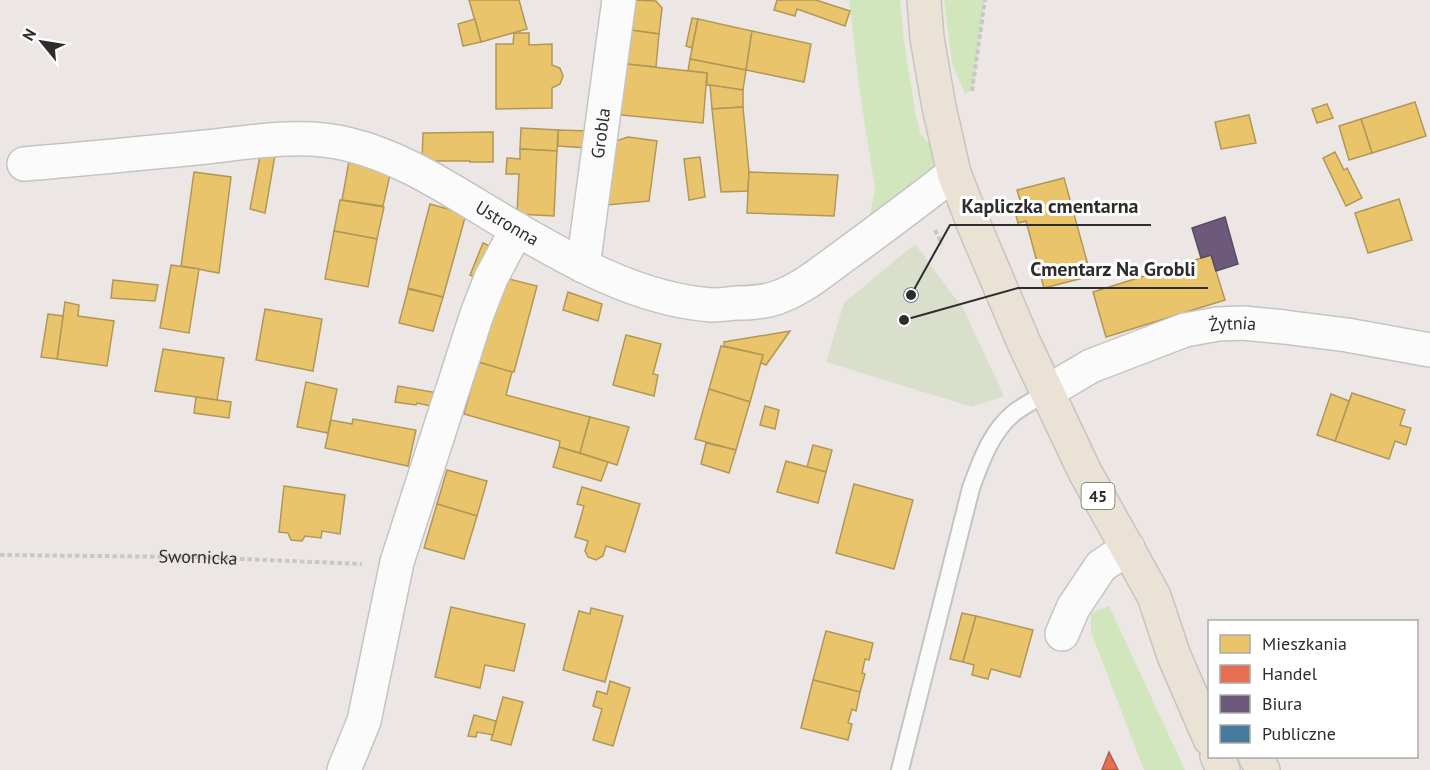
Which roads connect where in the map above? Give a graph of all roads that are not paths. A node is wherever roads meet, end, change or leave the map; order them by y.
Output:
1 (619, 0) edge
2 (924, 0) edge
3 (24, 164) dead end
4 (954, 173) junction
5 (517, 229) junction
6 (583, 266) junction
7 (1430, 350) edge
8 (1047, 392) junction
9 (1128, 548) junction
10 (1154, 596) junction
11 (1062, 634) dead end
12 (1208, 677) edge
13 (1208, 737) edge
14 (344, 770) edge
15 (900, 770) edge

1 - 6 street, Grobla
2 - 4 main road, 45
3 - 5 street, Ustronna
4 - 6 street, Ustronna
4 - 8 main road, 45
5 - 6 street, Ustronna
5 - 14 street
7 - 8 street, Żytnia
8 - 9 main road, 45
8 - 15 lane
9 - 10 main road, 45
9 - 11 street
10 - 12 main road, 45
10 - 13 main road, 45

